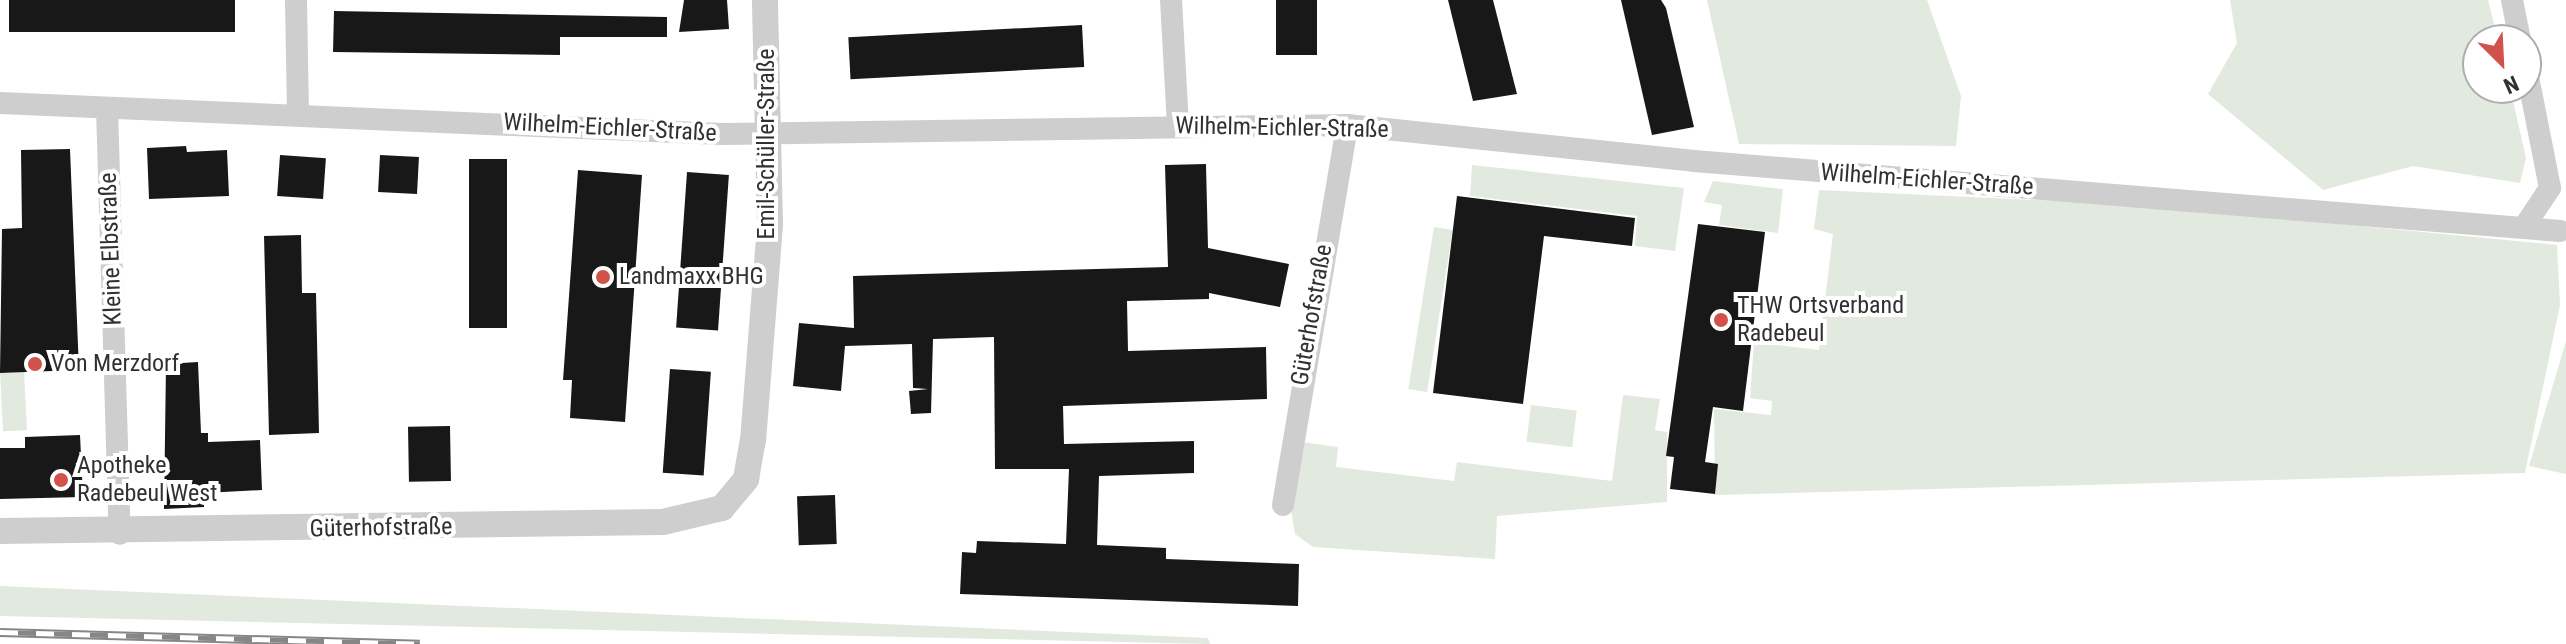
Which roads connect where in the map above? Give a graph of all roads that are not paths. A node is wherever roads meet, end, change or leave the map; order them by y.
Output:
1 (296, 0) edge
2 (765, 0) edge
3 (1171, 0) edge
4 (2512, 0) edge
5 (2517, 24) edge
6 (0, 103) edge
7 (2533, 104) edge
8 (107, 108) junction
9 (298, 113) junction
10 (1178, 125) junction
11 (1347, 125) junction
12 (771, 135) junction
13 (2524, 227) junction
14 (2560, 231) dead end
15 (746, 479) joint
16 (1283, 505) dead end
17 (0, 531) edge
18 (120, 534) junction

1 - 9 street
2 - 12 street, Emil-Schüller-Straße
3 - 10 street
4 - 5 street
6 - 8 street, Wilhelm-Eichler-Straße
7 - 13 street
8 - 9 street, Wilhelm-Eichler-Straße
8 - 18 street, Kleine Elbstraße
9 - 12 street, Wilhelm-Eichler-Straße
10 - 11 street, Wilhelm-Eichler-Straße
10 - 12 street, Wilhelm-Eichler-Straße
11 - 13 street, Wilhelm-Eichler-Straße
11 - 16 street, Güterhofstraße
12 - 15 street, Emil-Schüller-Straße
13 - 14 street, Wilhelm-Eichler-Straße
15 - 18 street, Güterhofstraße
17 - 18 street, Güterhofstraße

